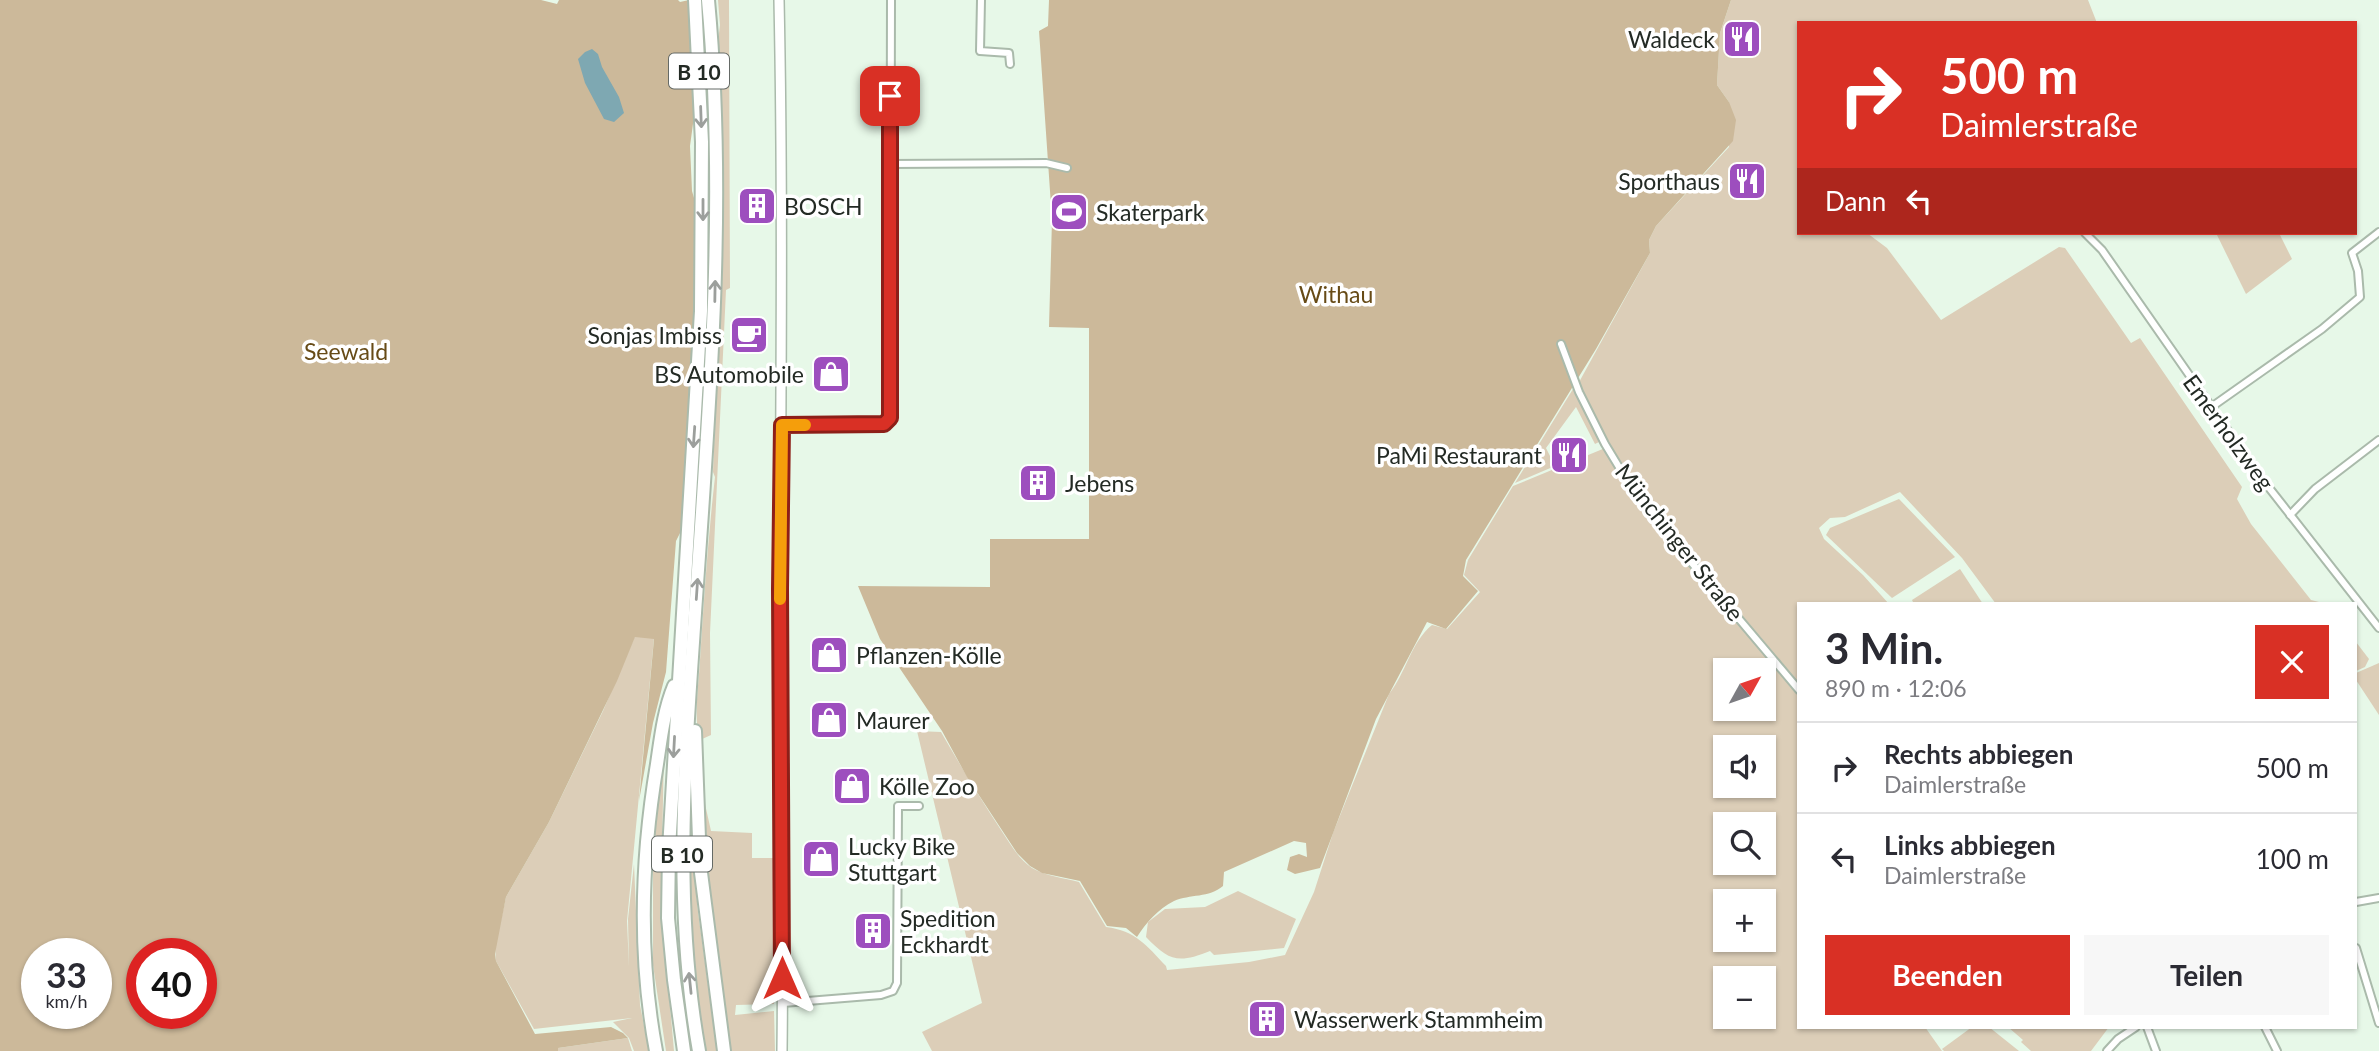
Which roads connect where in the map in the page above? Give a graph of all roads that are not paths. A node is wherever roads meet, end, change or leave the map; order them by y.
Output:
1 (695, 0) edge
2 (708, 0) edge
3 (779, 0) edge
4 (891, 0) edge
5 (981, 0) edge
6 (1010, 64) dead end
7 (889, 164) junction
8 (1067, 167) dead end
9 (2379, 232) edge
10 (2087, 235) edge
11 (1562, 344) dead end
12 (2210, 408) junction
13 (782, 425) junction
14 (2379, 440) edge
15 (2290, 515) junction
16 (2378, 624) edge
17 (692, 657) junction
18 (677, 679) junction
19 (1797, 688) edge
20 (919, 806) dead end
21 (2379, 898) edge
22 (2357, 902) edge
23 (2357, 951) edge
24 (783, 1003) junction
25 (2379, 1023) edge
26 (2133, 1029) edge
27 (2148, 1029) edge
28 (2266, 1029) edge
29 (656, 1051) edge
30 (684, 1051) edge
31 (699, 1051) edge
32 (724, 1051) edge
33 (782, 1051) edge
34 (2107, 1051) edge
35 (2156, 1051) edge
36 (2277, 1051) edge

1 -> 18 highway, B 10
17 -> 2 highway, B 10
3 - 13 street
4 - 7 street
5 - 6 street
7 - 8 street
7 - 13 street
9 - 12 street
10 - 12 street, Emerholzweg
11 - 19 street, Münchinger Straße
12 - 15 street, Emerholzweg
13 - 24 street
14 - 15 street
15 - 16 street, Emerholzweg
31 -> 17 highway, B 10
17 - 32 highway, B 10
18 - 29 highway, B 10
18 -> 30 highway, B 10
20 - 24 street
21 - 22 street
23 - 25 street
24 - 33 street
26 - 34 street
27 - 35 street
28 - 36 street

